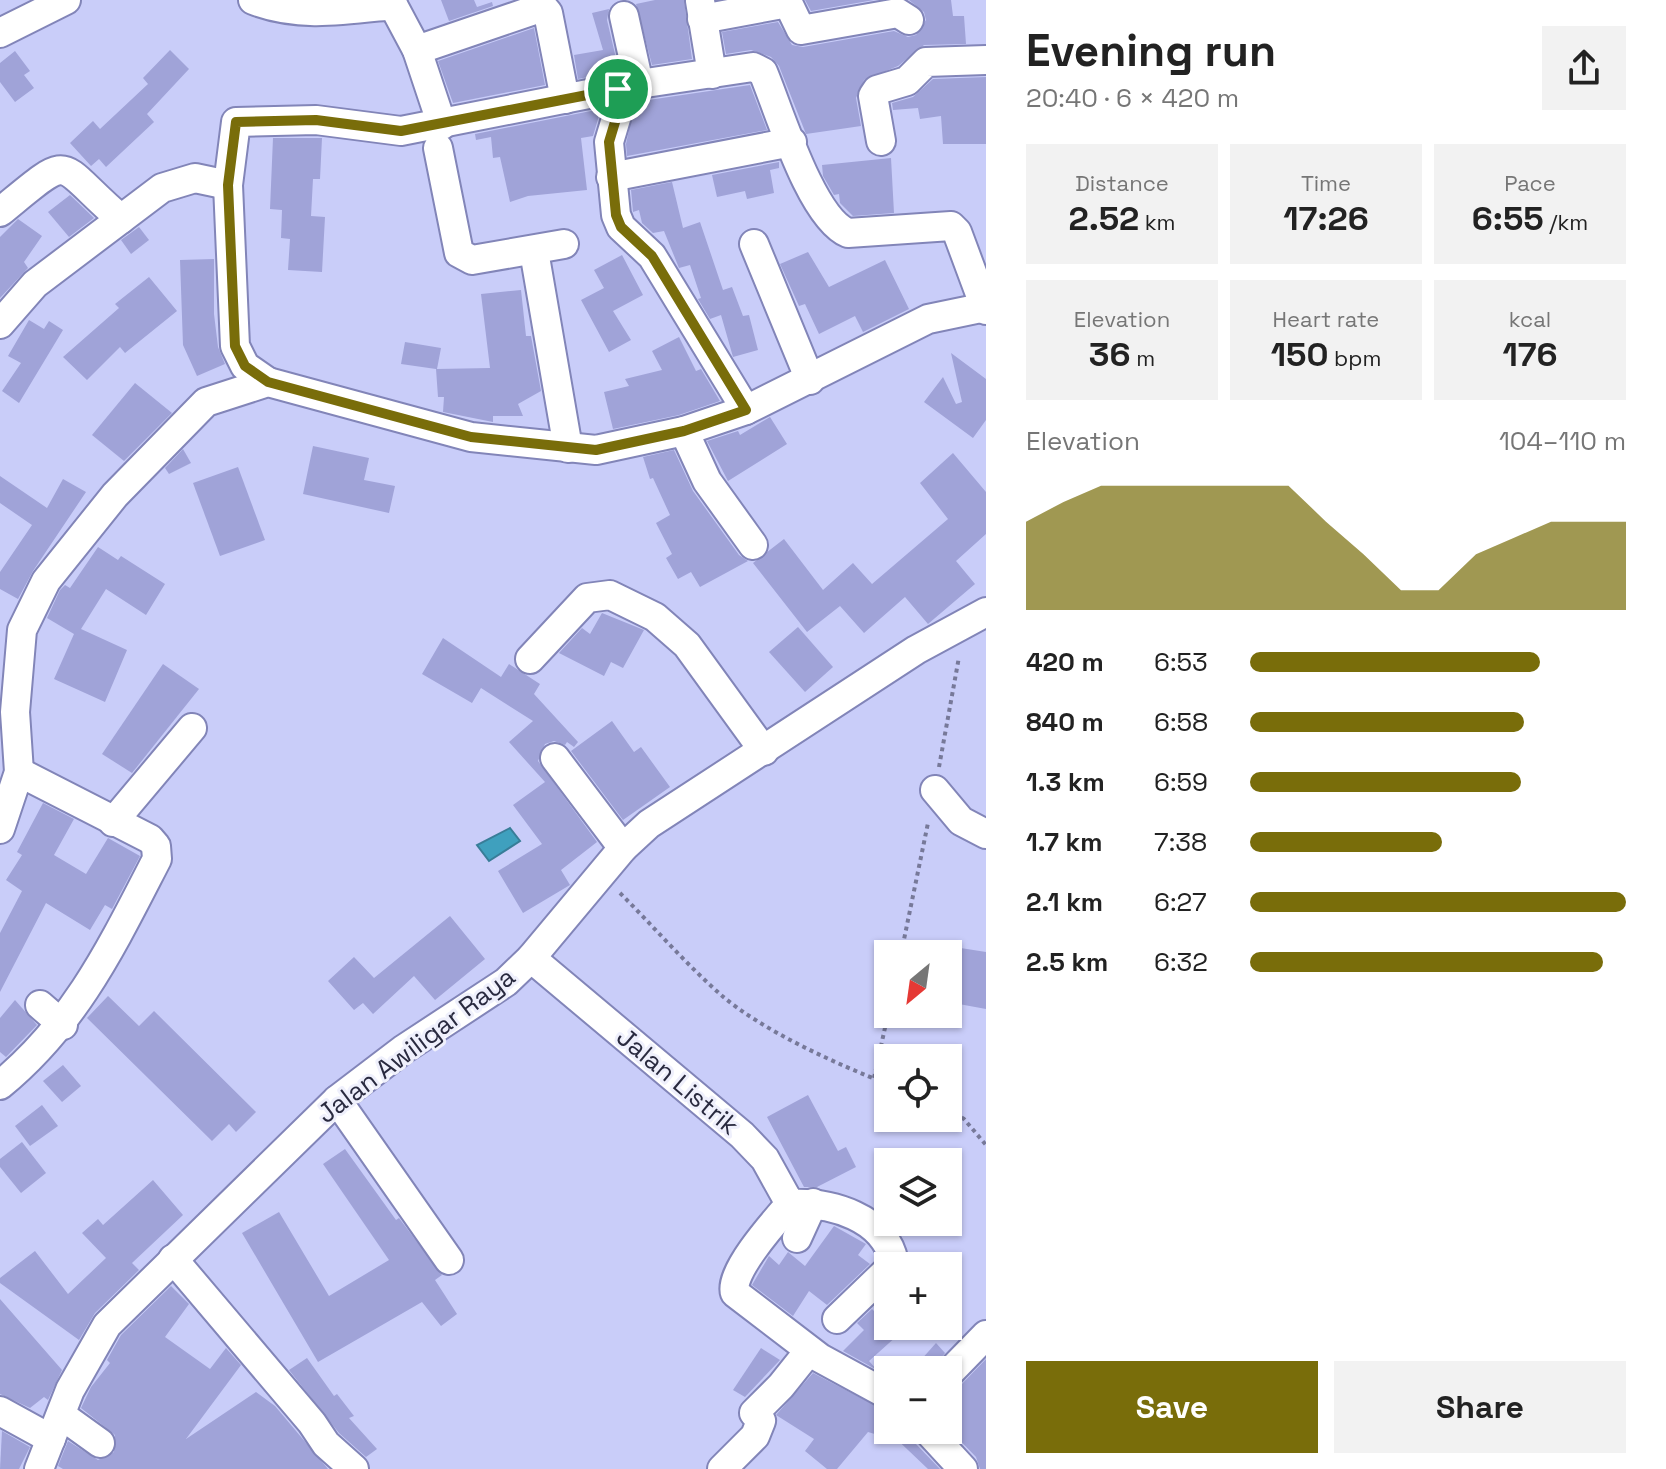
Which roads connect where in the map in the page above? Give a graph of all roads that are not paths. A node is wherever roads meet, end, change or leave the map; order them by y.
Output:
1 (66, 0) edge
2 (261, 2) edge
3 (394, 3) edge
4 (313, 6) edge
5 (701, 9) edge
6 (624, 16) dead end
7 (909, 20) dead end
8 (0, 33) edge
9 (417, 50) junction
10 (986, 60) edge
11 (712, 74) junction
12 (628, 86) junction
13 (565, 99) junction
14 (440, 136) junction
15 (881, 141) dead end
16 (792, 142) junction
17 (611, 177) junction
18 (228, 185) junction
19 (0, 212) edge
20 (121, 219) junction
21 (564, 244) dead end
22 (754, 244) dead end
23 (534, 251) junction
24 (985, 308) edge
25 (0, 324) edge
26 (810, 380) junction
27 (268, 382) junction
28 (746, 410) junction
29 (684, 431) junction
30 (568, 448) junction
31 (753, 545) dead end
32 (986, 612) edge
33 (530, 659) dead end
34 (192, 728) dead end
35 (764, 751) junction
36 (555, 758) dead end
37 (19, 772) junction
38 (935, 790) dead end
39 (113, 822) junction
40 (0, 828) edge
41 (986, 834) edge
42 (623, 848) junction
43 (531, 958) junction
44 (40, 1005) dead end
45 (63, 1025) junction
46 (0, 1085) edge
47 (337, 1100) junction
48 (802, 1203) junction
49 (797, 1238) dead end
50 (892, 1252) edge
51 (173, 1259) junction
52 (449, 1260) dead end
53 (874, 1283) edge
54 (837, 1319) dead end
55 (986, 1335) edge
56 (809, 1351) junction
57 (962, 1360) edge
58 (874, 1388) edge
59 (0, 1411) edge
60 (56, 1427) junction
61 (100, 1443) dead end
62 (940, 1444) edge
63 (39, 1469) edge
64 (354, 1469) edge
65 (722, 1469) edge
66 (963, 1469) edge

1 - 8 street
2 - 4 street
3 - 4 street
3 - 9 street
5 - 7 street
5 - 11 street
6 - 12 street
9 - 13 street
9 - 14 street
10 - 15 street
11 - 12 street
11 - 16 street
12 - 13 street
12 - 17 street
13 - 14 street
14 - 18 street
14 - 23 street
16 - 17 street
16 - 24 street
17 - 28 street
18 - 20 street
18 - 27 street
19 - 20 street
20 - 25 street
21 - 23 street
22 - 26 street
23 - 30 street
24 - 26 street
26 - 28 street
27 - 30 street
27 - 37 street
28 - 29 street
29 - 30 street
29 - 31 street
32 - 35 street, Jalan Awiligar Raya
33 - 35 street
34 - 39 street
35 - 42 street, Jalan Awiligar Raya
36 - 42 street
37 - 39 street
37 - 40 street
38 - 41 street
39 - 45 street
42 - 43 street, Jalan Awiligar Raya
43 - 47 street, Jalan Awiligar Raya
43 - 48 street, Jalan Listrik
44 - 45 street
45 - 46 street
47 - 51 street, Jalan Awiligar Raya
47 - 52 street
48 - 49 street
48 - 50 street
48 - 56 street
51 - 60 street, Jalan Awiligar Raya
51 - 64 street
53 - 54 street
55 - 57 street
56 - 58 street
56 - 65 street
59 - 60 street
60 - 61 street
60 - 63 street, Jalan Awiligar Raya
62 - 66 street

